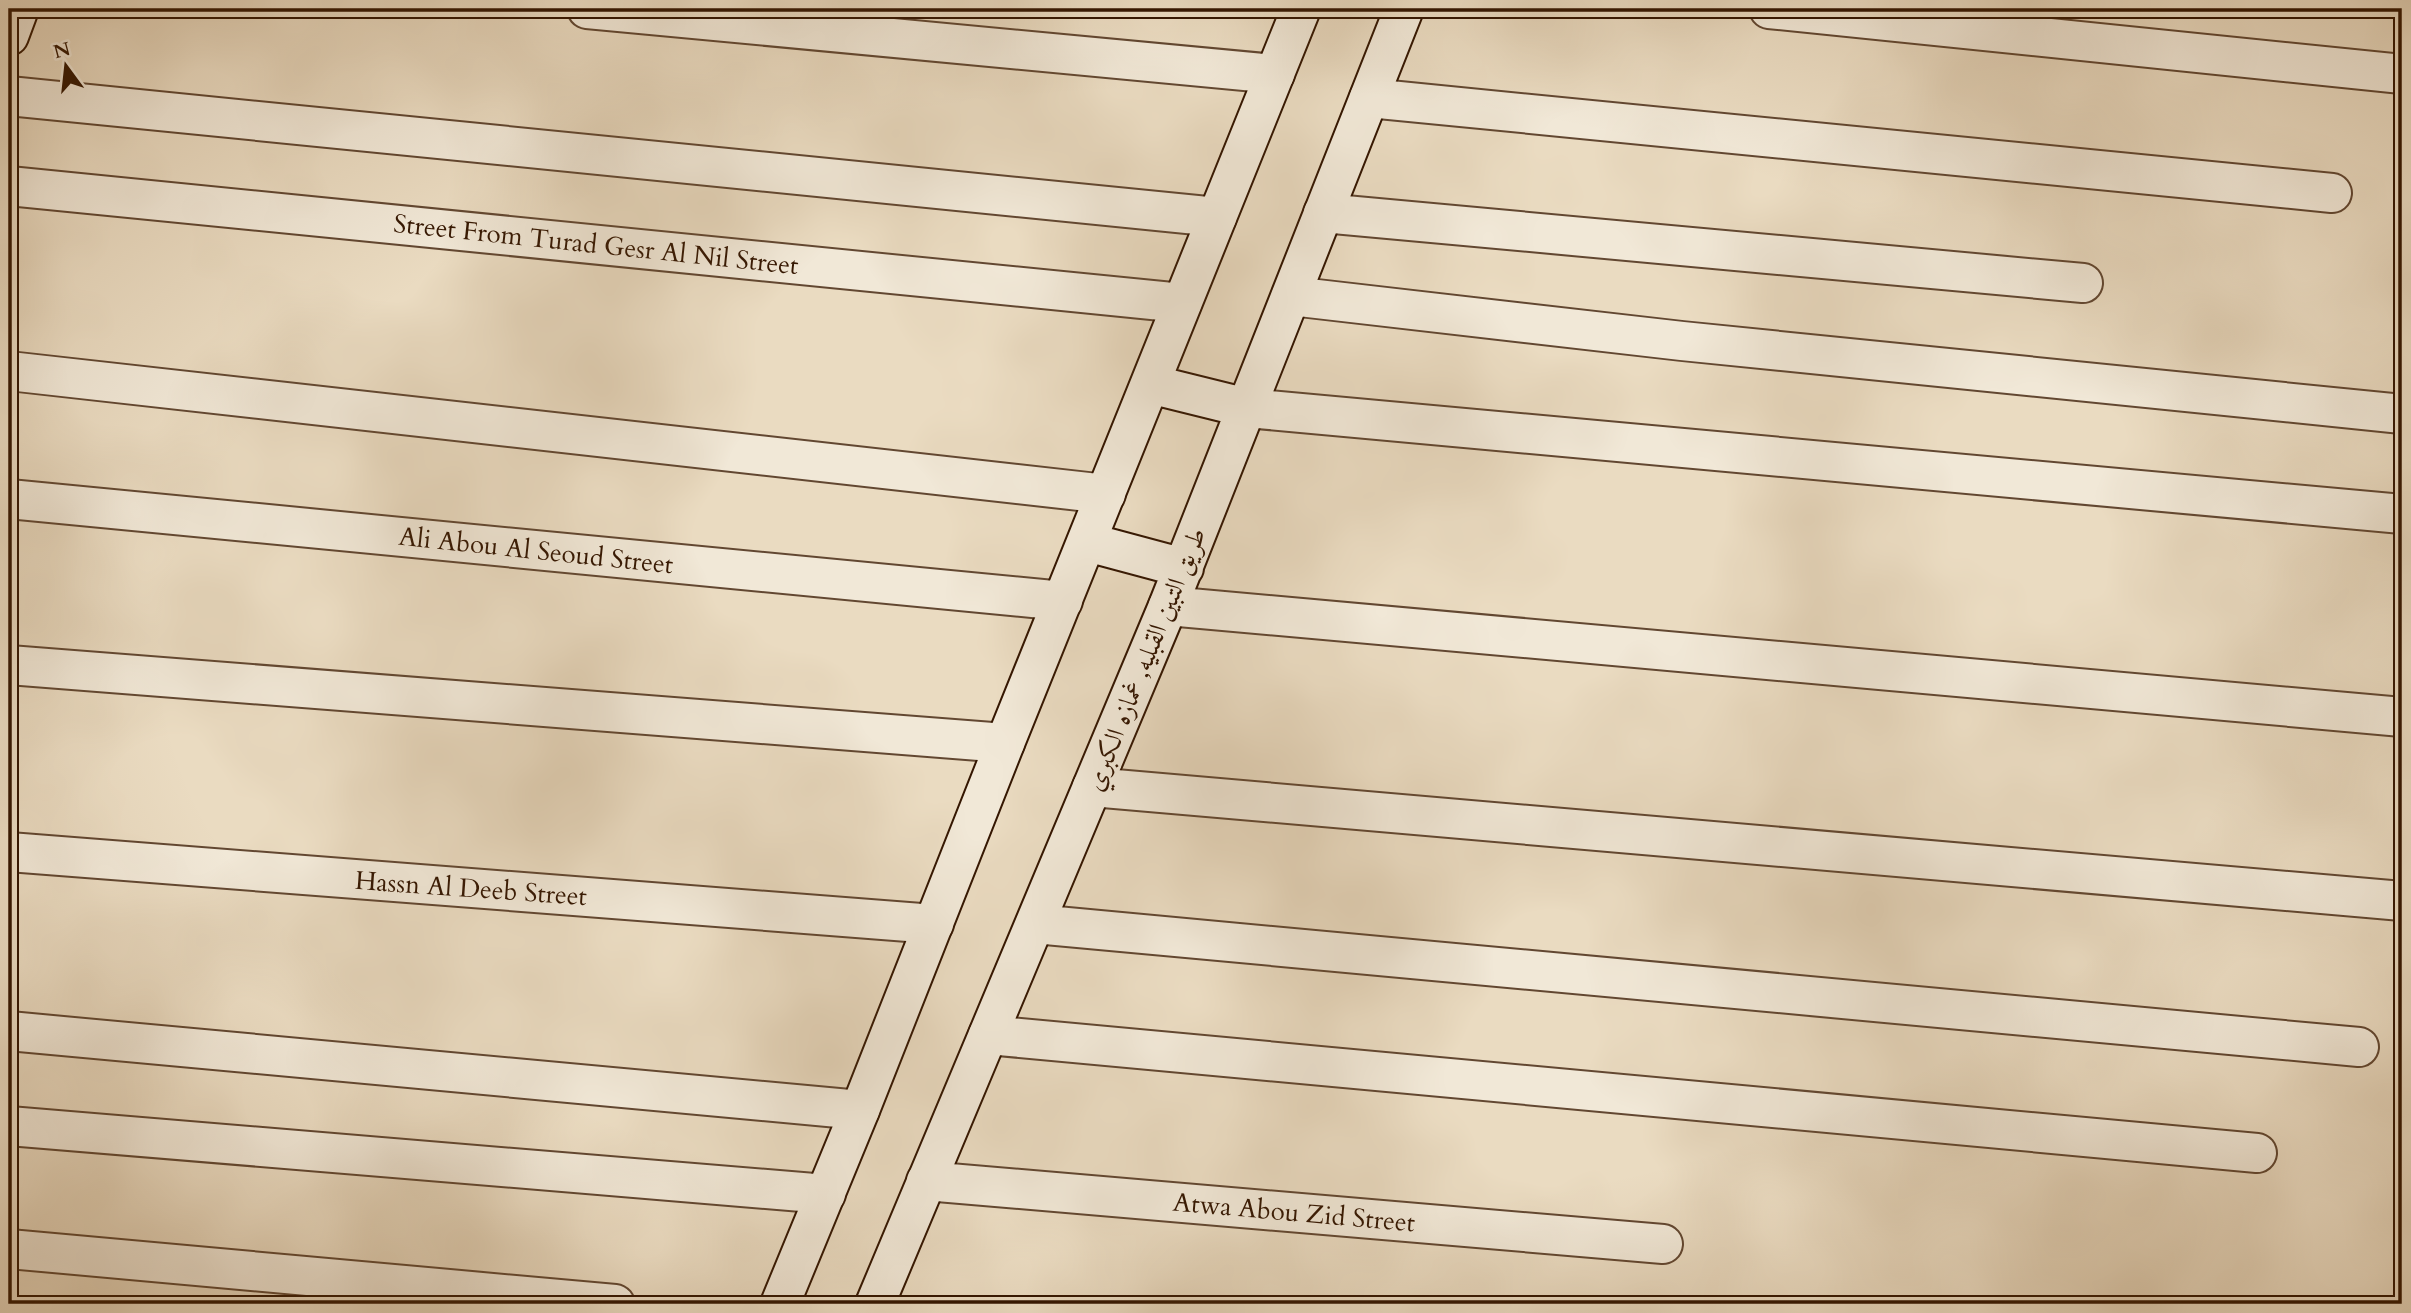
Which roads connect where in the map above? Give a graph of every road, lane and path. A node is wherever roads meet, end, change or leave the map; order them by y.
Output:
1 (19, 9) edge
2 (587, 9) edge
3 (1301, 9) edge
4 (1404, 9) edge
5 (1769, 9) edge
6 (9, 36) edge
7 (1275, 74) junction
8 (2402, 74) edge
9 (9, 96) edge
10 (1369, 98) junction
11 (9, 186) edge
12 (2332, 193) dead end
13 (1323, 213) junction
14 (1217, 217) junction
15 (2084, 283) dead end
16 (1291, 296) junction
17 (1182, 303) junction
18 (9, 371) edge
19 (1150, 384) junction
20 (1247, 408) junction
21 (2402, 414) edge
22 (1106, 494) junction
23 (9, 499) edge
24 (2402, 514) edge
25 (1087, 542) junction
26 (1184, 568) junction
27 (1063, 601) junction
28 (1168, 606) junction
29 (9, 665) edge
30 (2402, 718) edge
31 (1005, 743) junction
32 (1092, 787) junction
33 (9, 852) edge
34 (2402, 901) edge
35 (1035, 923) junction
36 (934, 924) junction
37 (9, 1031) edge
38 (989, 1035) junction
39 (2359, 1047) dead end
40 (860, 1110) junction
41 (9, 1126) edge
42 (2257, 1153) dead end
43 (926, 1181) junction
44 (826, 1194) junction
45 (1662, 1244) dead end
46 (9, 1248) edge
47 (615, 1304) edge
48 (780, 1304) edge
49 (875, 1304) edge

1 - 6 street
2 - 7 street
3 - 7 street
4 - 10 street, طريق التبين القبليه, غمازه الكبري
5 - 8 street
7 - 14 street
9 - 14 street
10 - 12 street
10 - 13 street, طريق التبين القبليه, غمازه الكبري
11 - 17 street, Street From Turad Gesr Al Nil Street
13 - 15 street
13 - 16 street, طريق التبين القبليه, غمازه الكبري
14 - 17 street
16 - 20 street, طريق التبين القبليه, غمازه الكبري
16 - 21 street
17 - 19 street
18 - 22 street
19 - 20 street
19 - 22 street
20 - 24 street
20 - 26 street, طريق التبين القبليه, غمازه الكبري
22 - 25 street
23 - 27 street, Ali Abou Al Seoud Street
25 - 26 street
25 - 27 street
26 - 28 street, طريق التبين القبليه, غمازه الكبري
27 - 31 street
28 - 30 street
28 - 32 street, طريق التبين القبليه, غمازه الكبري
29 - 31 street
31 - 36 street
32 - 34 street
32 - 35 street, طريق التبين القبليه, غمازه الكبري
33 - 36 street, Hassn Al Deeb Street
35 - 38 street, طريق التبين القبليه, غمازه الكبري
35 - 39 street
36 - 40 street
37 - 40 street
38 - 42 street
38 - 43 street, طريق التبين القبليه, غمازه الكبري
40 - 44 street
41 - 44 street
43 - 45 street, Atwa Abou Zid Street
43 - 49 street, طريق التبين القبليه, غمازه الكبري
44 - 48 street
46 - 47 street

